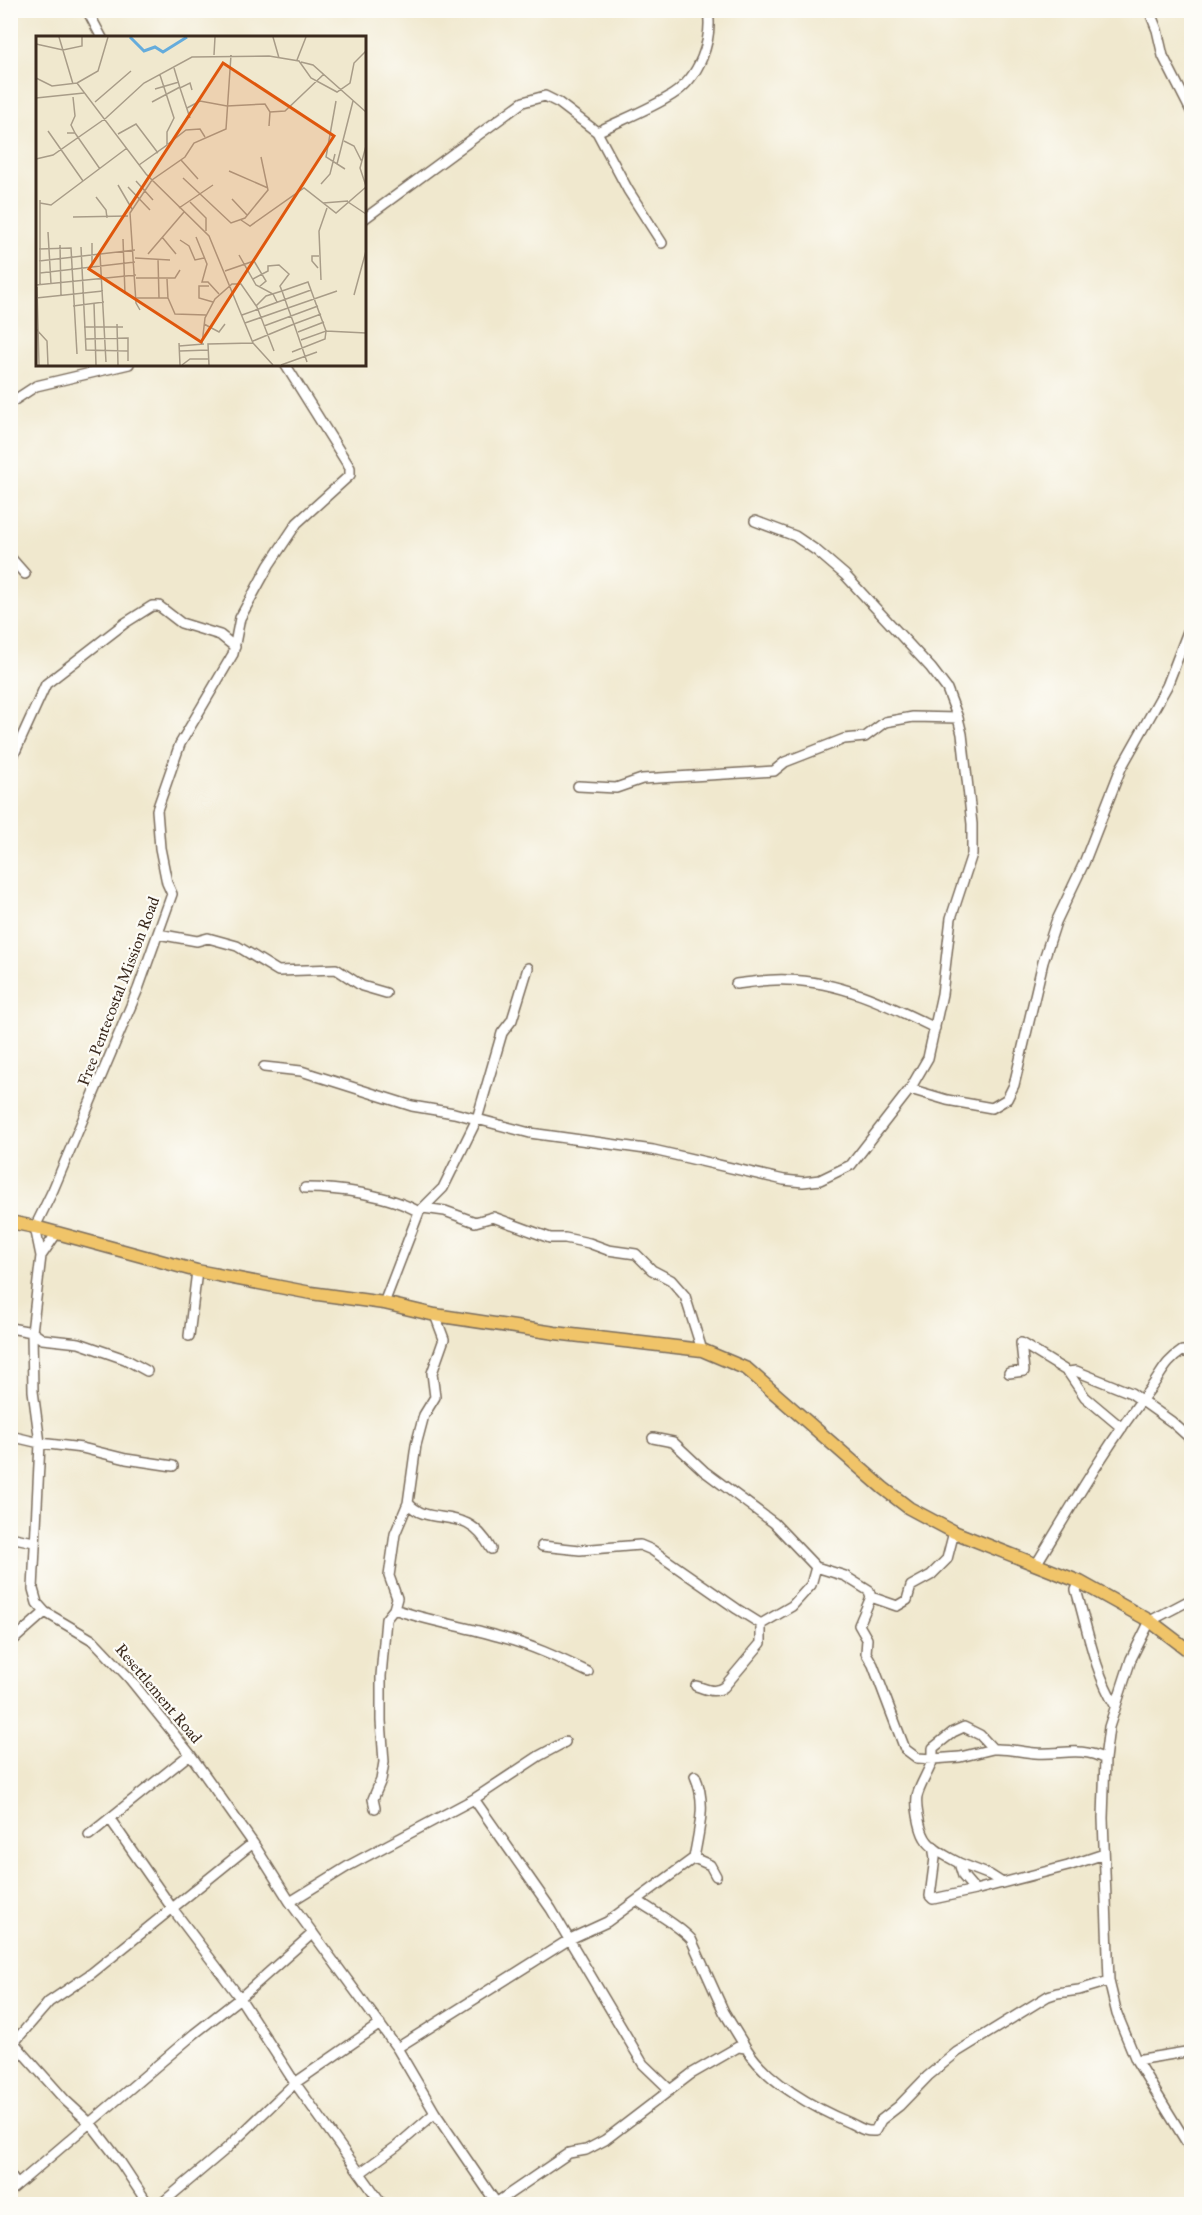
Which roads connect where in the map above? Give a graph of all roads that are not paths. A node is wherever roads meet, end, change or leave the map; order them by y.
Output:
1 (87, 10) edge
2 (708, 10) edge
3 (1149, 10) edge
4 (101, 36) edge
5 (1191, 113) edge
6 (597, 132) junction
7 (366, 218) edge
8 (662, 243) dead end
9 (121, 366) edge
10 (286, 366) edge
11 (10, 403) edge
12 (755, 521) dead end
13 (10, 556) edge
14 (24, 574) dead end
15 (1191, 621) edge
16 (235, 647) junction
17 (958, 718) junction
18 (10, 763) edge
19 (578, 786) dead end
20 (158, 934) junction
21 (528, 968) dead end
22 (736, 984) dead end
23 (386, 993) dead end
24 (935, 1028) junction
25 (264, 1067) dead end
26 (910, 1089) junction
27 (477, 1119) junction
28 (305, 1188) dead end
29 (421, 1210) junction
30 (10, 1222) edge
31 (35, 1227) junction
32 (56, 1234) junction
33 (41, 1256) junction
34 (197, 1271) junction
35 (384, 1303) junction
36 (435, 1315) junction
37 (10, 1328) edge
38 (32, 1332) junction
39 (189, 1336) dead end
40 (702, 1350) junction
41 (1191, 1353) edge
42 (147, 1371) dead end
43 (1068, 1372) junction
44 (1009, 1373) dead end
45 (1141, 1399) junction
46 (1122, 1428) junction
47 (10, 1436) edge
48 (653, 1438) dead end
49 (1191, 1440) edge
50 (40, 1443) junction
51 (173, 1466) dead end
52 (408, 1503) junction
53 (954, 1532) junction
54 (10, 1537) edge
55 (34, 1542) junction
56 (542, 1546) dead end
57 (490, 1549) dead end
58 (1037, 1563) junction
59 (816, 1567) junction
60 (1080, 1582) junction
61 (871, 1597) junction
62 (1191, 1599) edge
63 (394, 1609) junction
64 (45, 1612) junction
65 (1150, 1621) junction
66 (760, 1624) junction
67 (10, 1643) edge
68 (1191, 1653) edge
69 (588, 1672) dead end
70 (696, 1686) dead end
71 (1115, 1705) junction
72 (565, 1742) dead end
73 (993, 1749) junction
74 (190, 1754) junction
75 (933, 1759) junction
76 (1105, 1759) junction
77 (694, 1776) dead end
78 (474, 1799) junction
79 (375, 1808) dead end
80 (110, 1819) junction
81 (89, 1835) dead end
82 (253, 1843) junction
83 (933, 1846) junction
84 (1104, 1854) junction
85 (694, 1858) junction
86 (959, 1863) junction
87 (716, 1876) dead end
88 (1000, 1882) junction
89 (975, 1890) junction
90 (638, 1900) junction
91 (290, 1902) junction
92 (172, 1908) junction
93 (313, 1933) junction
94 (570, 1939) junction
95 (1109, 1981) junction
96 (240, 1998) junction
97 (380, 2024) junction
98 (13, 2046) edge
99 (397, 2048) junction
100 (746, 2048) junction
101 (1191, 2051) edge
102 (1136, 2060) junction
103 (295, 2083) junction
104 (669, 2089) junction
105 (435, 2113) junction
106 (91, 2124) junction
107 (1191, 2151) edge
108 (360, 2174) junction
109 (10, 2175) edge
110 (14, 2188) edge
111 (497, 2204) edge
112 (148, 2205) edge
113 (161, 2205) edge
114 (382, 2205) edge

1 - 4 street
2 - 6 street
3 - 5 street
6 - 7 street
6 - 8 street
9 - 11 street
10 - 16 street, Free Pentecostal Mission Road
12 - 17 street
13 - 14 street
15 - 26 street
16 - 18 street
16 - 20 street, Free Pentecostal Mission Road
17 - 19 street
17 - 24 street
20 - 23 street
20 - 31 street, Free Pentecostal Mission Road
21 - 27 street
22 - 24 street
24 - 26 street
25 - 27 street
26 - 27 street
27 - 29 street
28 - 29 street
29 - 35 street
29 - 40 street
30 - 31 main road
31 - 32 main road
31 - 33 street
32 - 33 street
32 - 34 main road
33 - 38 street
34 - 35 main road
34 - 39 street
35 - 36 main road
36 - 40 main road
36 - 52 street
37 - 38 street
38 - 42 street
38 - 50 street
40 - 53 main road
41 - 45 street
43 - 44 street
43 - 45 street
43 - 46 street
45 - 46 street
45 - 49 street
46 - 58 street
47 - 50 street
48 - 59 street
50 - 51 street
50 - 55 street
52 - 57 street
52 - 63 street
53 - 58 main road
53 - 61 street
54 - 55 street
55 - 64 street
56 - 66 street
58 - 60 main road
59 - 61 street
59 - 66 street
60 - 65 main road
60 - 71 street
61 - 75 street
62 - 65 street
63 - 69 street
63 - 79 street
64 - 67 street
64 - 74 street, Resettlement Road
65 - 68 main road
65 - 71 street
66 - 70 street
71 - 76 street
72 - 78 street
73 - 75 street
73 - 75 street
73 - 76 street
74 - 80 street
74 - 82 street, Resettlement Road
75 - 83 street
76 - 84 street
77 - 85 street
78 - 91 street
78 - 94 street
80 - 81 street
80 - 92 street
82 - 91 street, Resettlement Road
82 - 92 street
83 - 86 street
83 - 89 street
84 - 88 street
84 - 95 street
85 - 87 street
85 - 90 street
86 - 88 street
86 - 89 street
88 - 89 street
90 - 94 street
90 - 100 street
91 - 93 street, Resettlement Road
92 - 96 street
92 - 98 street
93 - 96 street
93 - 97 street, Resettlement Road
94 - 99 street
94 - 104 street
95 - 100 street
95 - 102 street
96 - 103 street
96 - 106 street
97 - 99 street, Resettlement Road
97 - 103 street
98 - 106 street
99 - 105 street, Resettlement Road
100 - 104 street
101 - 102 street
102 - 107 street
103 - 108 street
103 - 113 street
104 - 111 street
105 - 108 street
105 - 111 street, Resettlement Road
106 - 110 street
106 - 112 street
108 - 114 street
109 - 110 street

